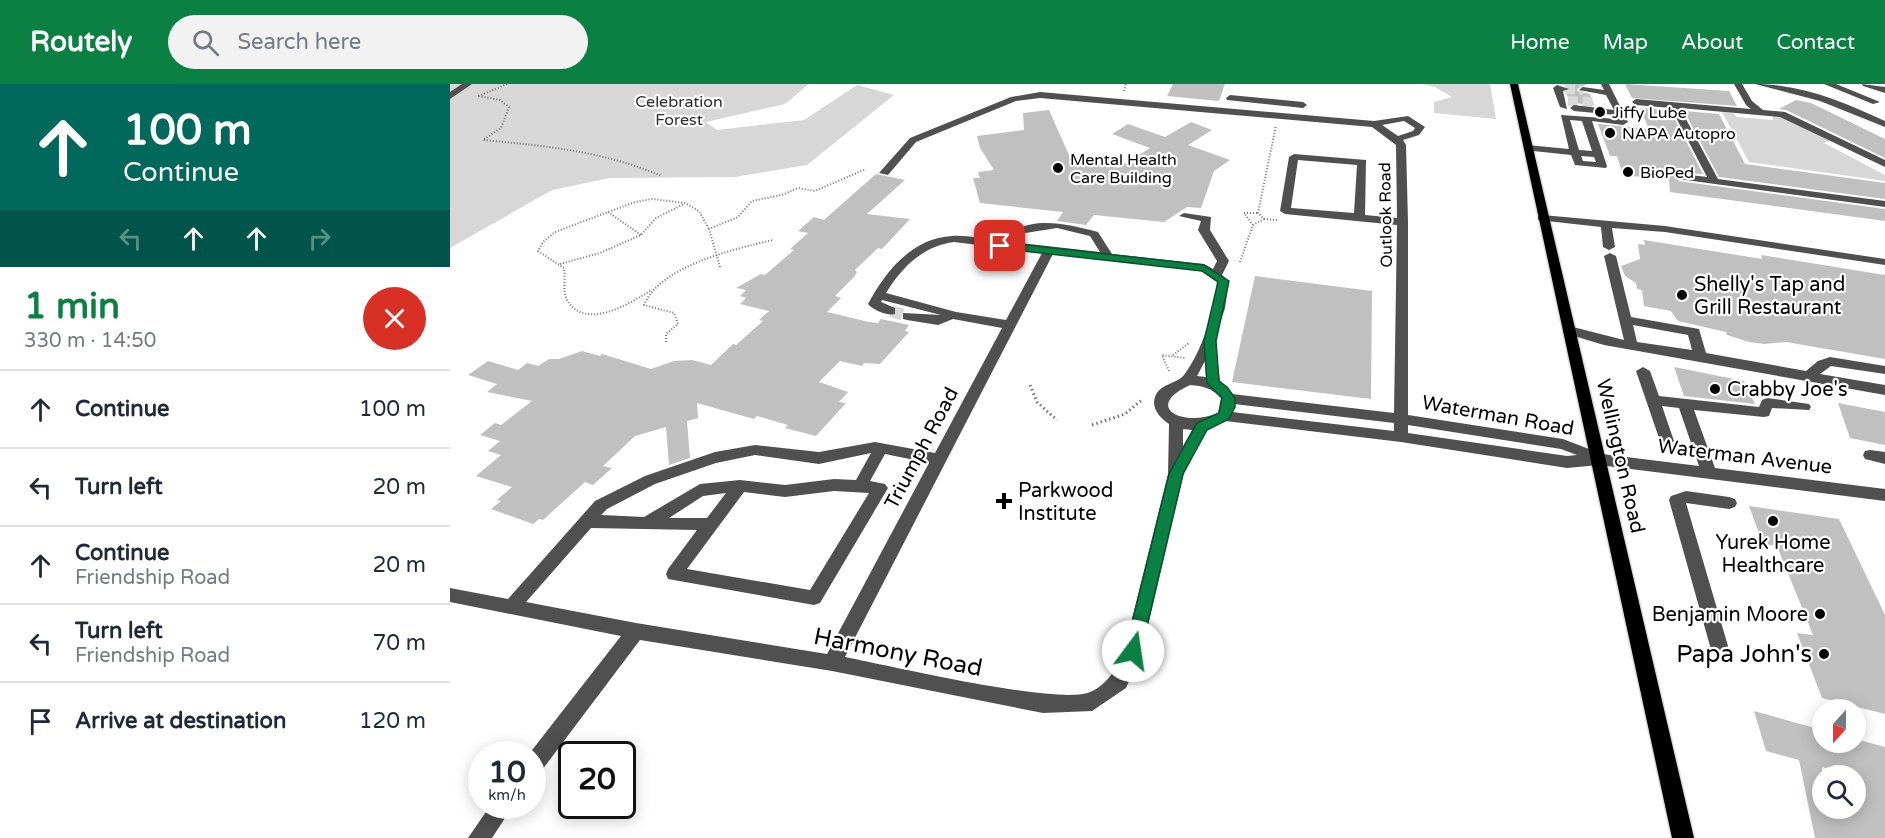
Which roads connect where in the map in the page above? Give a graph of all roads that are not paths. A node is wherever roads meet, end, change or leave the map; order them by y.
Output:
1 (468, 84) edge
2 (1514, 84) edge
3 (1739, 84) edge
4 (1759, 84) edge
5 (1828, 84) edge
6 (1866, 84) edge
7 (1583, 90) tunnel mouth
8 (1885, 90) edge
9 (1609, 95) edge
10 (450, 96) edge
11 (1230, 98) dead end
12 (1265, 101) junction
13 (1636, 102) dead end
14 (1876, 102) edge
15 (1303, 105) dead end
16 (1674, 105) junction
17 (1587, 108) junction
18 (1760, 110) junction
19 (1263, 114) junction
20 (1374, 124) junction
21 (1885, 124) edge
22 (1397, 139) junction
23 (1527, 148) junction
24 (1575, 152) junction
25 (1885, 164) edge
26 (884, 173) dead end
27 (1682, 177) dead end
28 (1714, 181) junction
29 (1885, 204) edge
30 (1184, 216) dead end
31 (1361, 217) junction
32 (1542, 218) junction
33 (1403, 222) junction
34 (1606, 224) junction
35 (1000, 246) junction
36 (1048, 252) junction
37 (1109, 258) junction
38 (1885, 262) edge
39 (1216, 274) junction
40 (878, 295) junction
41 (891, 311) tunnel mouth
42 (952, 315) junction
43 (907, 316) tunnel mouth
44 (1624, 320) junction
45 (1009, 325) junction
46 (1569, 330) junction
47 (1210, 341) junction
48 (1631, 344) junction
49 (1700, 356) junction
50 (1885, 370) edge
51 (1643, 371) dead end
52 (1809, 376) junction
53 (1188, 380) junction
54 (1213, 383) junction
55 (1885, 390) edge
56 (1228, 398) junction
57 (1653, 400) junction
58 (1685, 404) junction
59 (1804, 407) dead end
60 (1224, 416) junction
61 (1402, 419) junction
62 (1176, 423) junction
63 (1202, 426) junction
64 (1401, 437) junction
65 (1667, 441) dead end
66 (881, 448) junction
67 (939, 459) junction
68 (1599, 459) junction
69 (1709, 473) junction
70 (1176, 474) junction
71 (740, 486) junction
72 (860, 486) junction
73 (1885, 495) edge
74 (1729, 503) dead end
75 (587, 521) junction
76 (646, 524) junction
77 (710, 524) junction
78 (450, 595) edge
79 (512, 606) junction
80 (636, 631) junction
81 (1719, 646) dead end
82 (832, 663) junction
83 (546, 749) edge
84 (493, 819) edge
85 (479, 838) edge
86 (1683, 838) edge

1 - 10 street
2 - 23 main road, Wellington Road
3 - 18 street
4 - 21 street
5 - 14 street
6 - 8 street
7 - 9 street
9 - 17 street
9 - 17 street
11 - 12 street
12 - 15 street
12 - 19 street
13 - 16 street
16 - 18 street
16 - 28 street
17 - 24 street
17 - 24 street
18 - 25 street
19 - 20 street, Outlook Road
19 - 26 street, Outlook Road
20 - 22 street, Outlook Road
20 - 22 street
22 - 33 street, Outlook Road
23 - 24 street
23 - 32 main road, Wellington Road
27 - 28 street
28 - 29 street
30 - 39 street
31 - 31 street
31 - 33 street
32 - 34 street
32 - 46 main road, Wellington Road
33 - 61 street, Outlook Road
34 - 38 street
34 - 44 street
35 - 36 street
35 - 37 street
35 - 40 street
36 - 37 street
36 - 45 street, Triumph Road
37 - 39 street
39 - 47 street
40 - 41 street
40 - 42 street
42 - 43 street
42 - 45 street
44 - 48 street
44 - 49 street
45 - 67 street, Triumph Road
46 - 48 street
46 - 68 main road, Wellington Road
47 - 53 street
47 - 54 street
48 - 49 street
49 - 52 street
50 - 52 street
51 - 57 street
52 - 55 street
53 - 54 street
53 - 62 street
54 - 56 street
56 - 60 street
56 - 61 street, Waterman Road
57 - 58 street
57 - 65 street
58 - 59 street
58 - 69 street
60 - 63 street
60 - 64 street, Waterman Road
61 - 64 street, Outlook Road
61 - 68 street, Waterman Road
62 - 63 street
62 - 70 street, Harmony Road
63 - 70 street, Harmony Road
64 - 68 street, Waterman Road
66 - 67 street
66 - 72 street
66 - 75 street
67 - 82 street, Triumph Road
68 - 69 street, Waterman Avenue
68 - 86 main road, Wellington Road
69 - 73 street, Waterman Avenue
70 - 82 street, Harmony Road
71 - 72 street
71 - 76 street
71 - 77 street
72 - 77 street
74 - 81 street
75 - 76 street
75 - 79 street
76 - 77 street
78 - 79 street, Harmony Road
79 - 80 street, Harmony Road
80 - 82 street, Harmony Road
80 - 83 street
84 - 85 street

